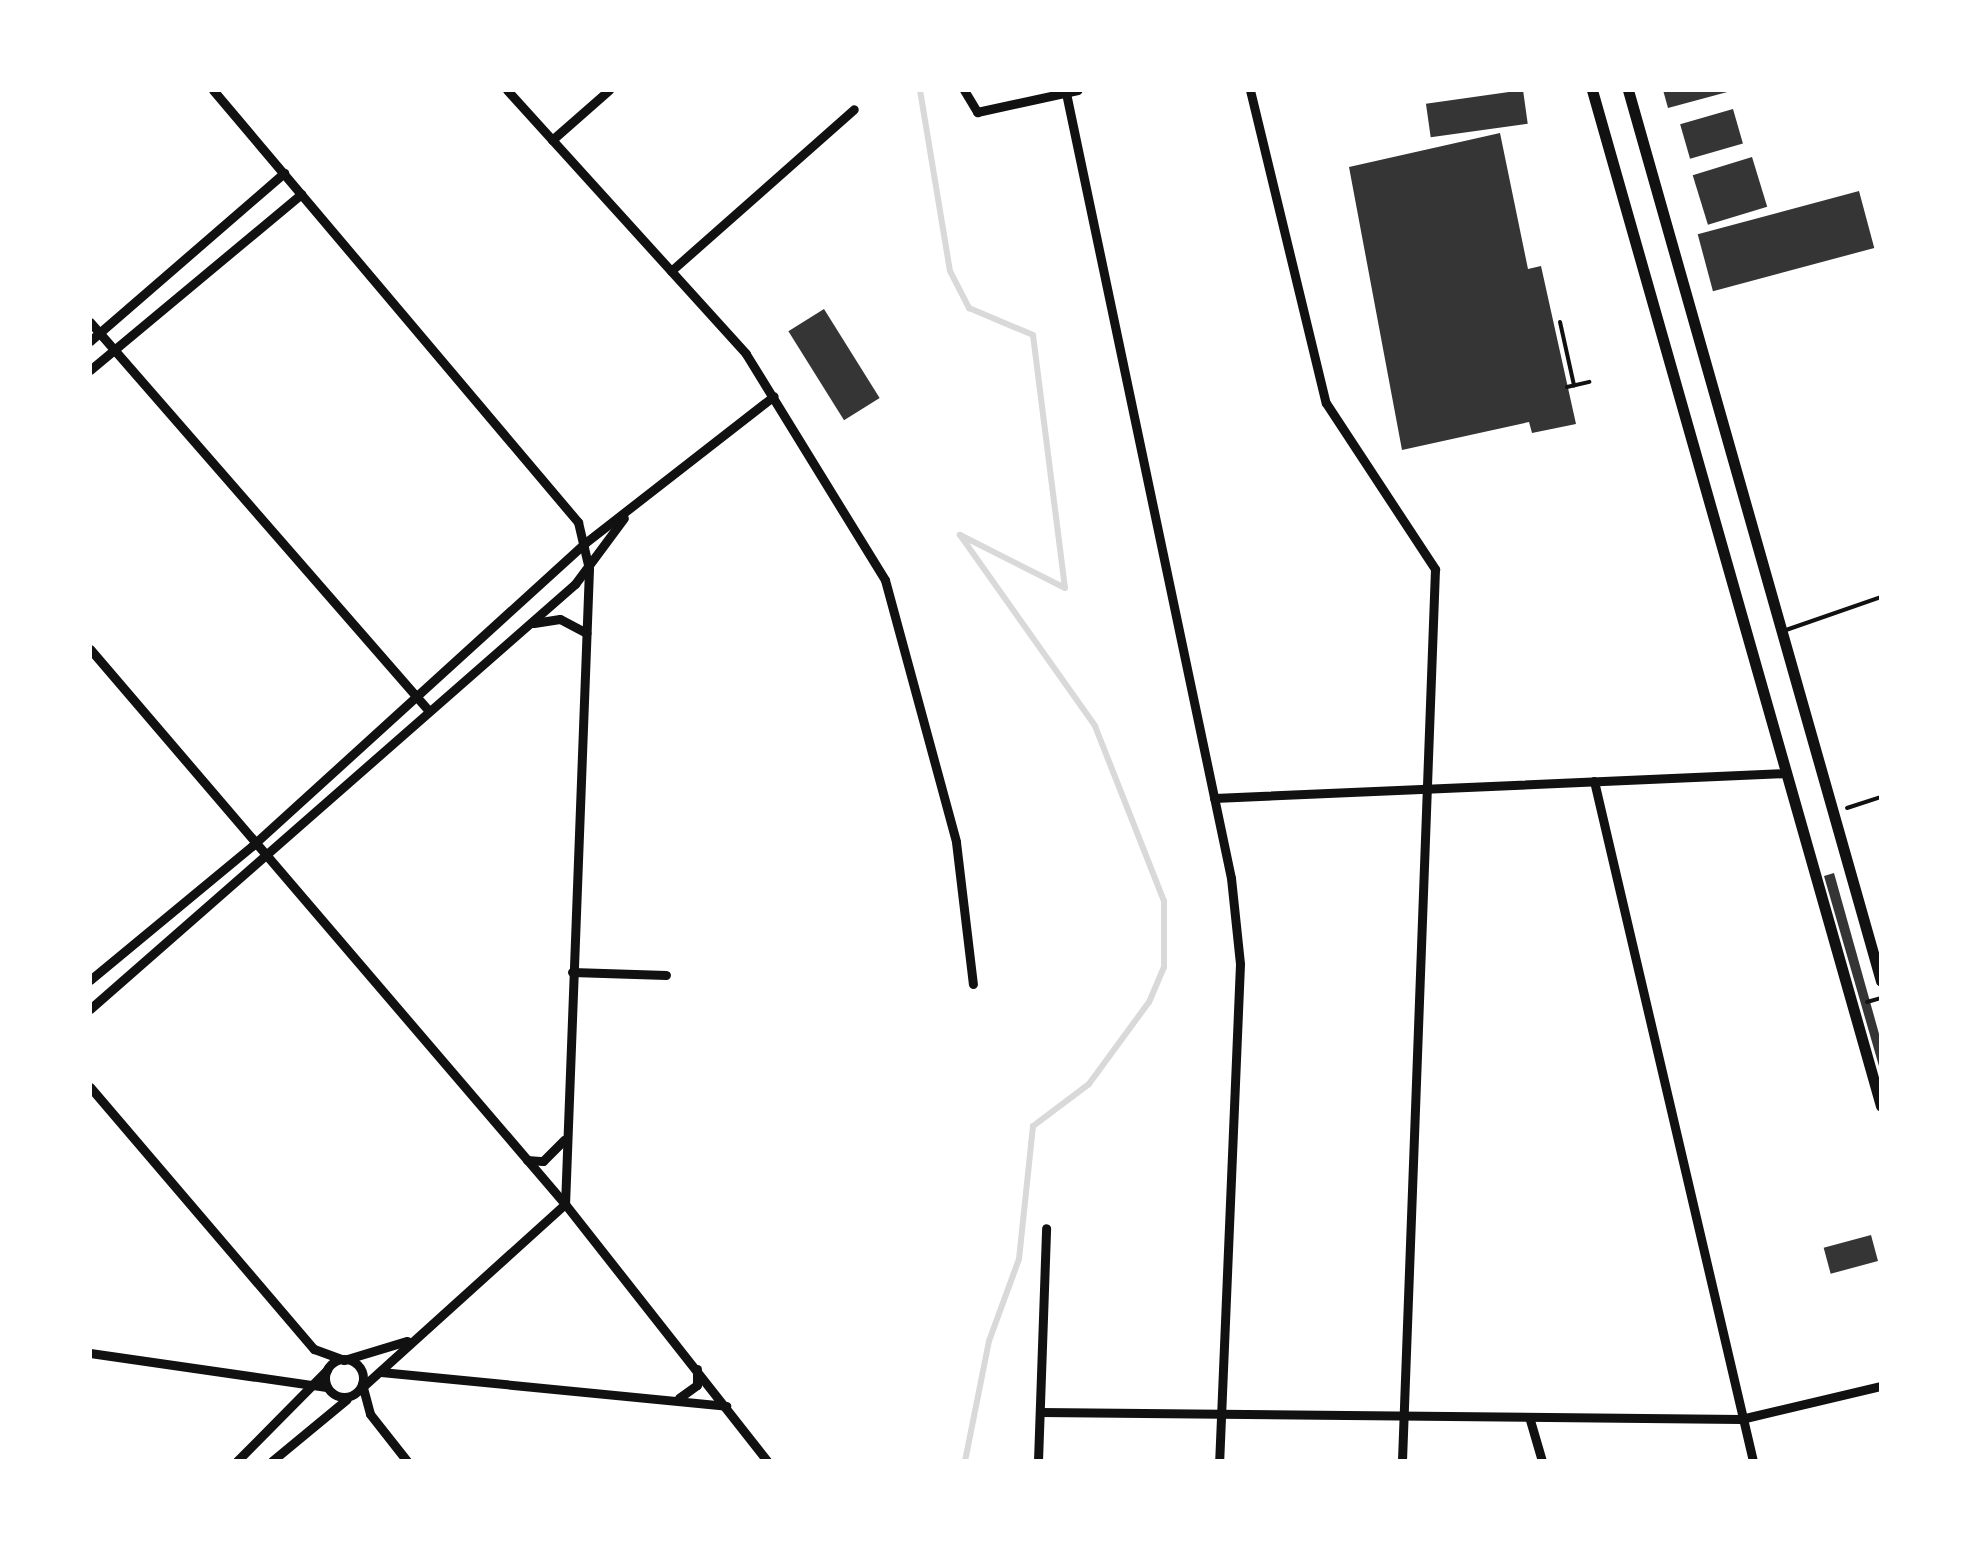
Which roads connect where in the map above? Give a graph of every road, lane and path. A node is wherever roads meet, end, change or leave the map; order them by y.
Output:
1 (213, 90) edge
2 (507, 90) edge
3 (609, 90) edge
4 (964, 90) edge
5 (1078, 90) edge
6 (1250, 90) edge
7 (1593, 90) edge
8 (1628, 90) edge
9 (1066, 93) junction
10 (854, 109) dead end
11 (552, 140) junction
12 (284, 174) junction
13 (301, 194) junction
14 (671, 271) junction
15 (90, 322) edge
16 (1560, 322) dead end
17 (99, 333) junction
18 (90, 342) edge
19 (112, 350) junction
20 (90, 370) edge
21 (1589, 382) dead end
22 (1574, 385) junction
23 (1567, 387) dead end
24 (774, 396) junction
25 (626, 515) junction
26 (585, 543) junction
27 (589, 569) junction
28 (1881, 596) edge
29 (532, 623) junction
30 (1782, 632) junction
31 (586, 633) junction
32 (90, 649) edge
33 (415, 695) junction
34 (429, 711) junction
35 (1786, 773) junction
36 (1594, 781) junction
37 (1433, 788) junction
38 (1881, 797) edge
39 (1214, 798) junction
40 (1833, 812) junction
41 (252, 846) junction
42 (266, 862) junction
43 (572, 972) junction
44 (666, 975) dead end
45 (90, 980) edge
46 (1881, 980) edge
47 (972, 984) dead end
48 (90, 1009) edge
49 (90, 1087) edge
50 (1881, 1106) edge
51 (567, 1133) junction
52 (527, 1160) junction
53 (566, 1204) junction
54 (1046, 1228) dead end
55 (422, 1332) junction
56 (90, 1353) edge
57 (344, 1360) junction
58 (697, 1369) junction
59 (378, 1373) junction
60 (323, 1385) junction
61 (1881, 1386) edge
62 (360, 1389) junction
63 (677, 1400) junction
64 (726, 1406) junction
65 (1040, 1412) junction
66 (1221, 1414) junction
67 (1741, 1419) junction
68 (1403, 1420) junction
69 (1530, 1420) junction
70 (236, 1461) edge
71 (272, 1461) edge
72 (407, 1461) edge
73 (767, 1461) edge
74 (1038, 1461) edge
75 (1219, 1461) edge
76 (1402, 1461) edge
77 (1542, 1461) edge
78 (1753, 1461) edge

1 - 12 street
2 - 11 street
3 - 11 street
4 - 9 street
5 - 9 street
6 - 37 street
7 - 35 main road
8 - 30 main road
9 - 39 street
10 - 14 street
11 - 14 street
12 - 13 street
12 - 17 street
13 - 19 street
13 - 26 street
14 - 24 street
15 - 17 street
16 - 22 path
17 - 18 street
17 - 19 street
19 - 20 street
19 - 33 street
21 - 22 path
22 - 23 path
24 - 25 street
24 - 47 street
25 - 26 street
25 - 27 street
26 - 27 street
26 - 33 street
27 - 29 street
27 - 31 street
28 - 30 lane
29 - 31 street
29 - 34 street
30 - 40 main road
31 - 43 street
32 - 41 street
33 - 34 street
33 - 41 street
34 - 42 street
35 - 36 street
35 - 50 main road
36 - 37 street
36 - 67 street
37 - 39 street
37 - 68 street
38 - 40 path
39 - 66 street
40 - 46 main road
41 - 42 street
41 - 45 street
42 - 48 street
42 - 52 street
43 - 44 street
43 - 51 street
49 - 57 street
51 - 52 street
51 - 53 street
52 - 53 street
53 - 55 street
53 - 58 street
54 - 65 street
55 - 57 street
55 - 59 street
56 - 60 street
57 - 60 street
57 - 62 street
58 - 63 street
58 - 64 street
59 - 62 street
59 - 63 street
60 - 62 street
60 - 70 street
61 - 67 street
62 - 71 street
62 - 72 street
63 - 64 street
64 - 73 street
65 - 66 street
65 - 74 street
66 - 68 street
66 - 75 street
67 - 69 street
67 - 78 street
68 - 69 street
68 - 76 street
69 - 77 street

